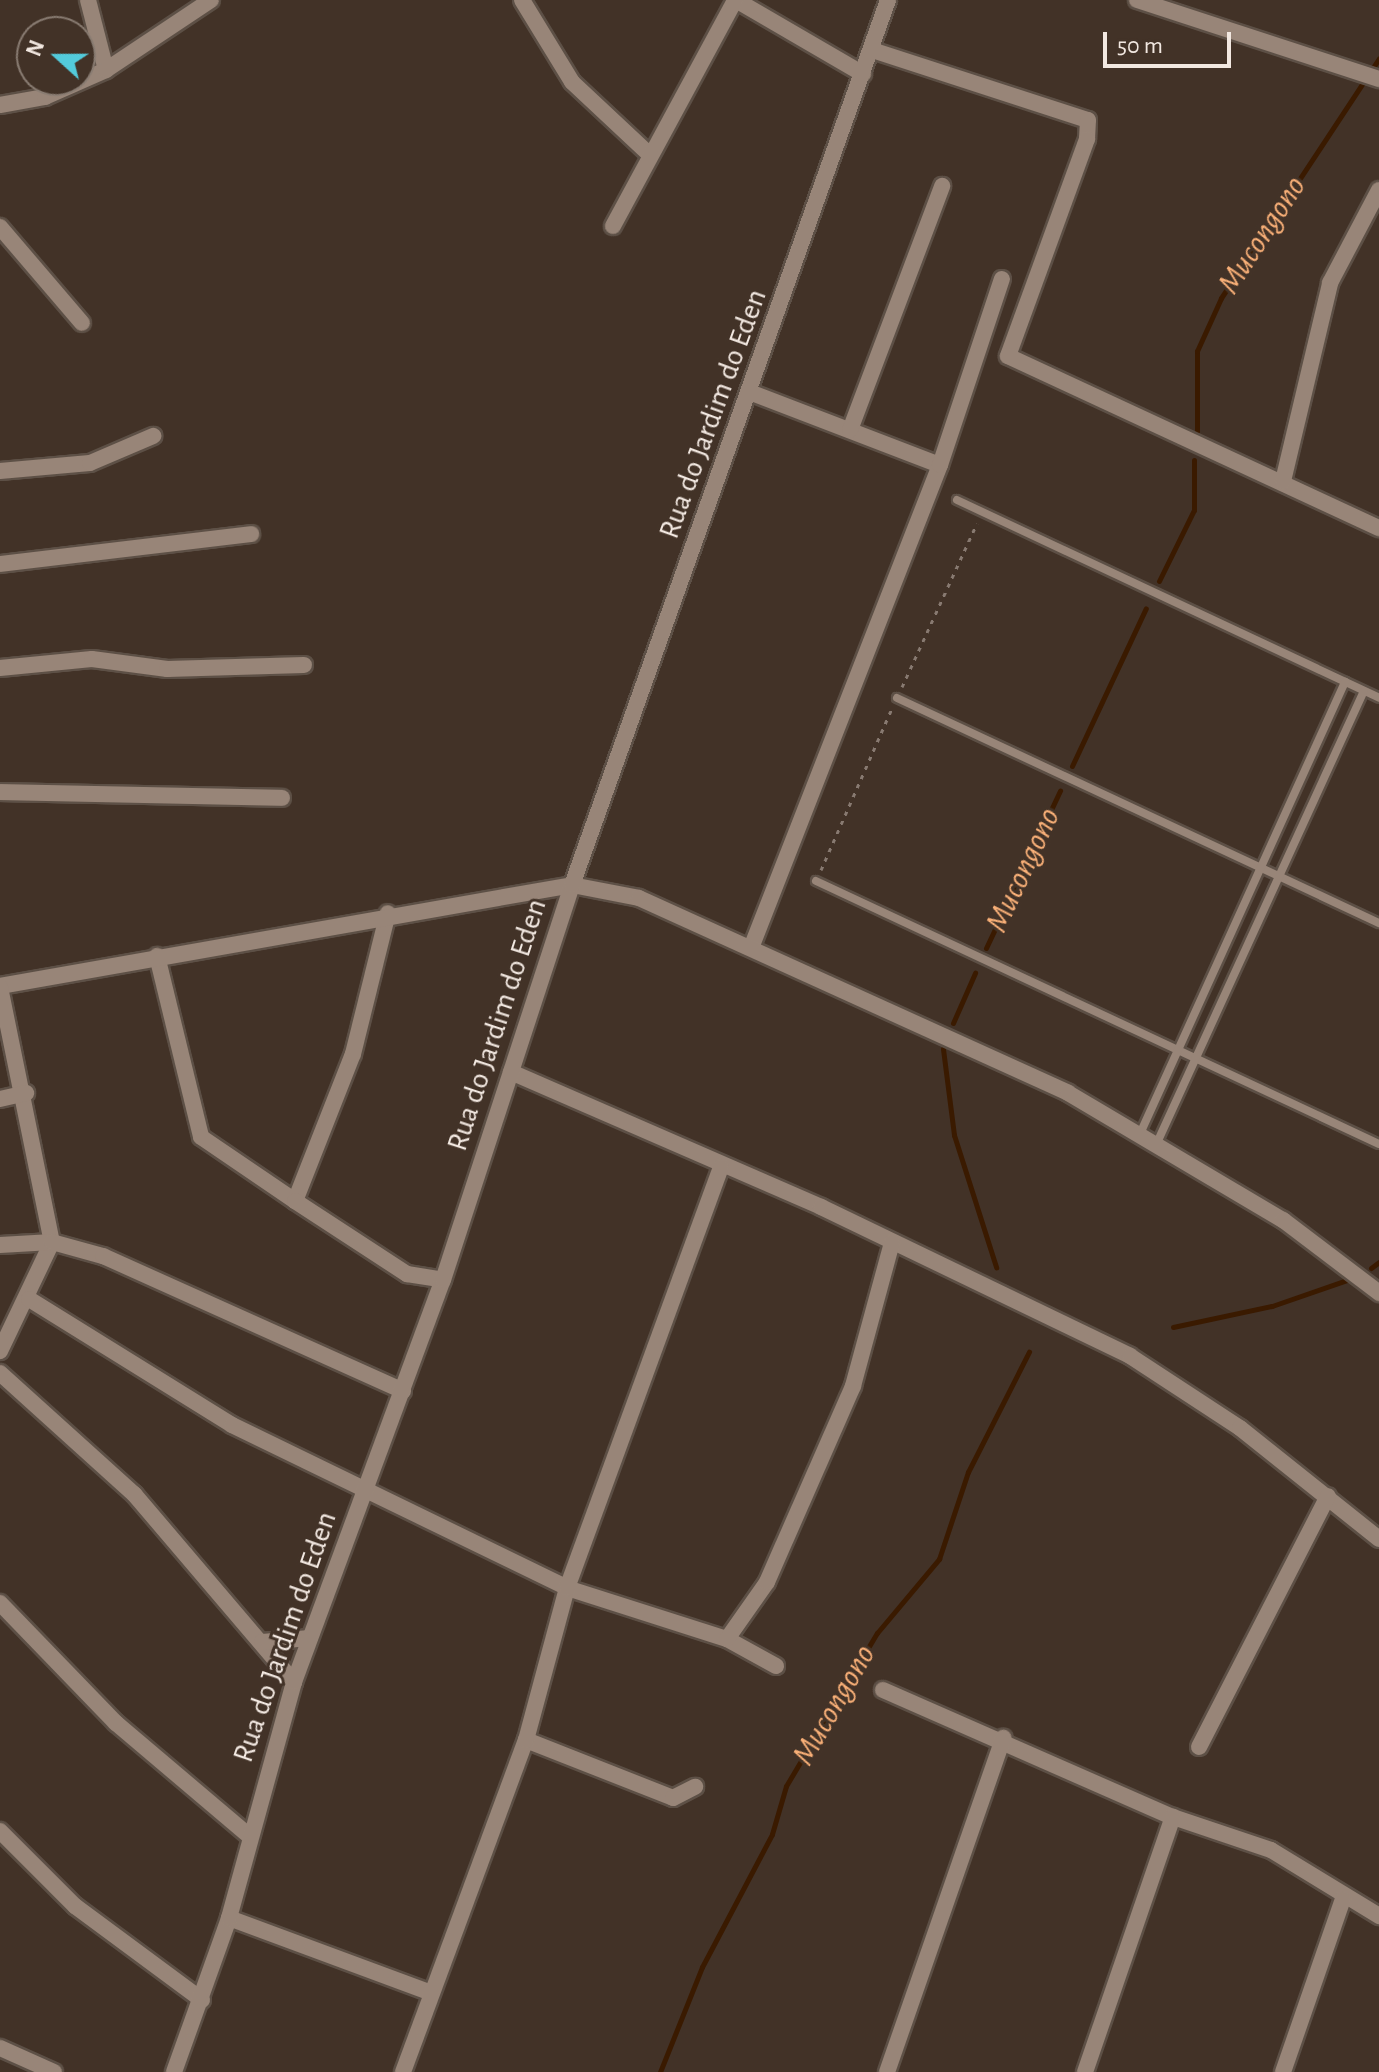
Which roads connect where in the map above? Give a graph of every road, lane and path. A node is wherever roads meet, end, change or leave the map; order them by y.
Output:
1 (88, 0) edge
2 (211, 0) edge
3 (522, 0) edge
4 (736, 0) edge
5 (888, 0) edge
6 (1137, 0) edge
7 (872, 50) junction
8 (106, 70) junction
9 (863, 74) junction
10 (1379, 79) edge
11 (0, 105) edge
12 (649, 154) junction
13 (942, 186) dead end
14 (1379, 190) edge
15 (613, 226) dead end
16 (0, 227) edge
17 (1002, 279) dead end
18 (82, 323) dead end
19 (752, 393) junction
20 (850, 430) junction
21 (153, 436) dead end
22 (940, 465) junction
23 (0, 471) edge
24 (1283, 481) junction
25 (957, 500) dead end
26 (1379, 528) edge
27 (251, 534) dead end
28 (0, 564) edge
29 (304, 665) dead end
30 (0, 668) edge
31 (1345, 682) junction
32 (1364, 691) junction
33 (897, 698) dead end
34 (1379, 698) edge
35 (0, 792) edge
36 (282, 798) dead end
37 (1261, 867) junction
38 (1280, 876) junction
39 (816, 881) dead end
40 (572, 885) junction
41 (388, 913) junction
42 (1379, 923) edge
43 (751, 948) junction
44 (157, 956) junction
45 (0, 987) edge
46 (1178, 1050) junction
47 (1195, 1058) junction
48 (511, 1072) junction
49 (26, 1093) junction
50 (0, 1099) edge
51 (1139, 1136) junction
52 (1379, 1144) edge
53 (1156, 1145) junction
54 (721, 1167) junction
55 (295, 1201) junction
56 (52, 1242) junction
57 (892, 1242) junction
58 (0, 1245) edge
59 (443, 1280) junction
60 (1379, 1293) edge
61 (29, 1299) junction
62 (0, 1351) edge
63 (0, 1373) edge
64 (403, 1391) junction
65 (368, 1486) junction
66 (1328, 1496) junction
67 (1379, 1539) edge
68 (567, 1588) junction
69 (0, 1603) edge
70 (310, 1638) junction
71 (727, 1639) junction
72 (262, 1642) junction
73 (776, 1666) dead end
74 (294, 1682) junction
75 (883, 1690) dead end
76 (1003, 1738) junction
77 (526, 1740) junction
78 (1199, 1747) dead end
79 (695, 1787) dead end
80 (1173, 1817) junction
81 (0, 1831) edge
82 (247, 1834) junction
83 (1343, 1899) junction
84 (1379, 1916) edge
85 (229, 1918) junction
86 (429, 1992) junction
87 (202, 2000) junction
88 (0, 2048) edge
89 (54, 2072) edge
90 (174, 2072) edge
91 (403, 2072) edge
92 (887, 2072) edge
93 (1085, 2072) edge
94 (1283, 2072) edge

1 - 8 street
2 - 8 street
3 - 12 street
4 - 9 street
4 - 12 street
5 - 7 street, Rua do Jardim do Eden
6 - 10 street
7 - 9 street, Rua do Jardim do Eden
7 - 24 street
8 - 11 street
9 - 19 street, Rua do Jardim do Eden
12 - 15 street
13 - 20 street
14 - 24 street
16 - 18 street
17 - 22 street
19 - 20 street
19 - 40 street, Rua do Jardim do Eden
20 - 22 street
21 - 23 street
22 - 43 street
24 - 26 street
25 - 31 lane
27 - 28 street
29 - 30 street
31 - 32 lane
31 - 37 lane
32 - 34 lane
32 - 38 lane
33 - 37 lane
35 - 36 street
37 - 38 lane
37 - 46 lane
38 - 42 lane
38 - 47 lane
39 - 46 lane
40 - 41 street
40 - 43 street
40 - 48 street, Rua do Jardim do Eden
41 - 44 street
41 - 55 street
43 - 51 street
44 - 45 street
44 - 55 street
45 - 49 street
46 - 47 lane
46 - 51 lane
47 - 52 lane
47 - 53 lane
48 - 54 street
48 - 59 street, Rua do Jardim do Eden
49 - 50 street
49 - 56 street
51 - 53 street
53 - 60 street
54 - 57 street
54 - 68 street
55 - 59 street
56 - 58 street
56 - 61 street
56 - 64 street
57 - 66 street
57 - 71 street
59 - 64 street, Rua do Jardim do Eden
61 - 62 street
61 - 65 street
63 - 72 street
64 - 65 street, Rua do Jardim do Eden
65 - 68 street
65 - 70 street, Rua do Jardim do Eden
66 - 67 street
66 - 78 street
68 - 71 street
68 - 77 street
69 - 82 street
70 - 72 street
70 - 74 street, Rua do Jardim do Eden
71 - 73 street
72 - 74 street
74 - 82 street, Rua do Jardim do Eden
75 - 76 street
76 - 80 street
76 - 92 street
77 - 79 street
77 - 86 street
80 - 83 street
80 - 93 street
81 - 87 street
82 - 85 street, Rua do Jardim do Eden
83 - 84 street
83 - 94 street
85 - 86 street
85 - 87 street, Rua do Jardim do Eden
86 - 91 street
87 - 90 street, Rua do Jardim do Eden
88 - 89 street

